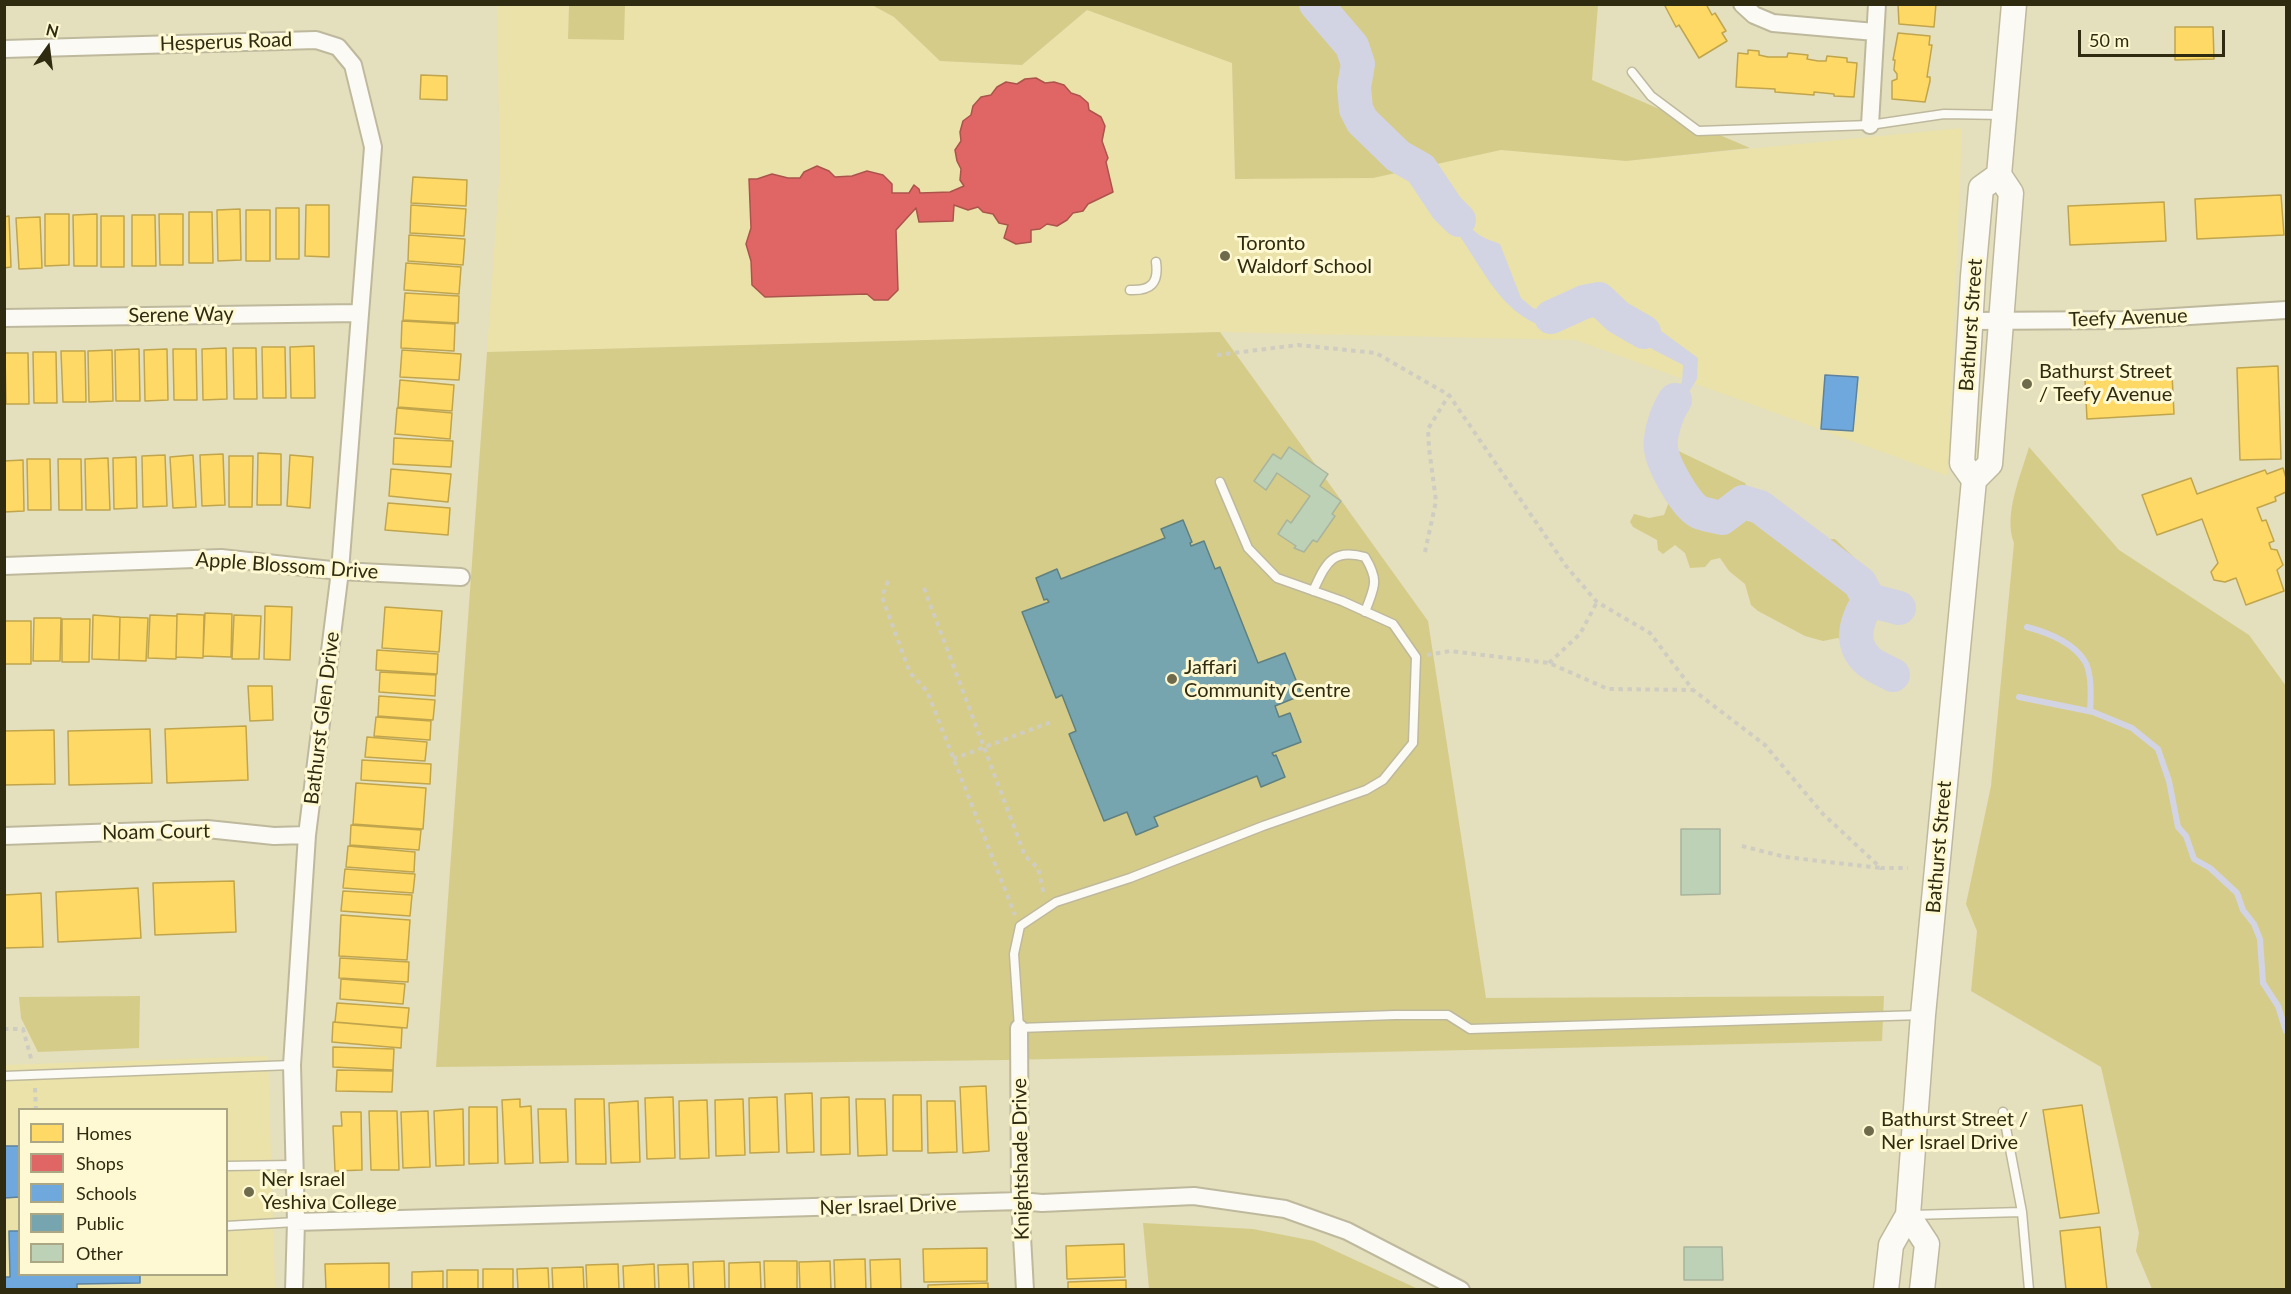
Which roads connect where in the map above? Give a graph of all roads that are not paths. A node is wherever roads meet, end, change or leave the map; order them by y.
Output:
1 (1742, 4) edge
2 (1877, 4) edge
3 (2014, 4) edge
4 (1875, 32) junction
5 (4, 49) edge
6 (1632, 72) dead end
7 (2004, 115) junction
8 (1870, 125) junction
9 (373, 147) joint
10 (1999, 175) junction
11 (1156, 262) dead end
12 (1130, 290) dead end
13 (2286, 310) edge
14 (358, 313) junction
15 (4, 318) edge
16 (1970, 321) junction
17 (2000, 321) junction
18 (1974, 480) junction
19 (1220, 482) dead end
20 (4, 566) edge
21 (340, 571) junction
22 (461, 578) dead end
23 (1313, 591) junction
24 (1365, 612) junction
25 (307, 835) junction
26 (4, 836) edge
27 (1923, 1015) junction
28 (1019, 1028) junction
29 (292, 1065) junction
30 (4, 1076) edge
31 (2003, 1112) dead end
32 (294, 1165) junction
33 (228, 1166) edge
34 (1020, 1201) junction
35 (2022, 1212) junction
36 (1908, 1215) junction
37 (296, 1222) junction
38 (228, 1226) edge
39 (294, 1290) edge
40 (1025, 1290) edge
41 (1461, 1290) edge
42 (1887, 1290) edge
43 (1922, 1290) edge
44 (2029, 1290) edge

1 - 4 street
2 - 4 street
3 - 7 main road, Bathurst Street
4 - 8 street
5 - 9 street, Hesperus Road
6 - 8 lane
7 - 8 lane
7 - 10 main road, Bathurst Street
9 - 14 street, Bathurst Glen Drive
10 - 16 main road, Bathurst Street
10 - 17 main road, Bathurst Street
11 - 12 lane
13 - 17 street, Teefy Avenue
14 - 15 street, Serene Way
14 - 21 street, Bathurst Glen Drive
16 - 17 street, Teefy Avenue
16 - 18 main road, Bathurst Street
17 - 18 main road, Bathurst Street
18 - 27 main road, Bathurst Street
19 - 23 lane
20 - 21 street, Apple Blossom Drive
21 - 22 street, Apple Blossom Drive
21 - 25 street, Bathurst Glen Drive
23 - 24 lane
23 - 24 lane
24 - 28 lane
25 - 26 street, Noam Court
25 - 29 street, Bathurst Glen Drive
27 - 28 lane
27 - 36 main road, Bathurst Street
28 - 34 street, Knightshade Drive
29 - 30 lane
29 - 32 street, Bathurst Glen Drive
31 - 35 lane
32 - 33 lane
32 - 37 street, Bathurst Glen Drive
34 - 37 street, Ner Israel Drive
34 - 40 street, Knightshade Drive
34 - 41 street, Ner Israel Drive
35 - 36 lane
35 - 44 lane
36 - 42 main road, Bathurst Street
36 - 43 main road
37 - 38 lane
37 - 39 street, Bathurst Glen Drive

